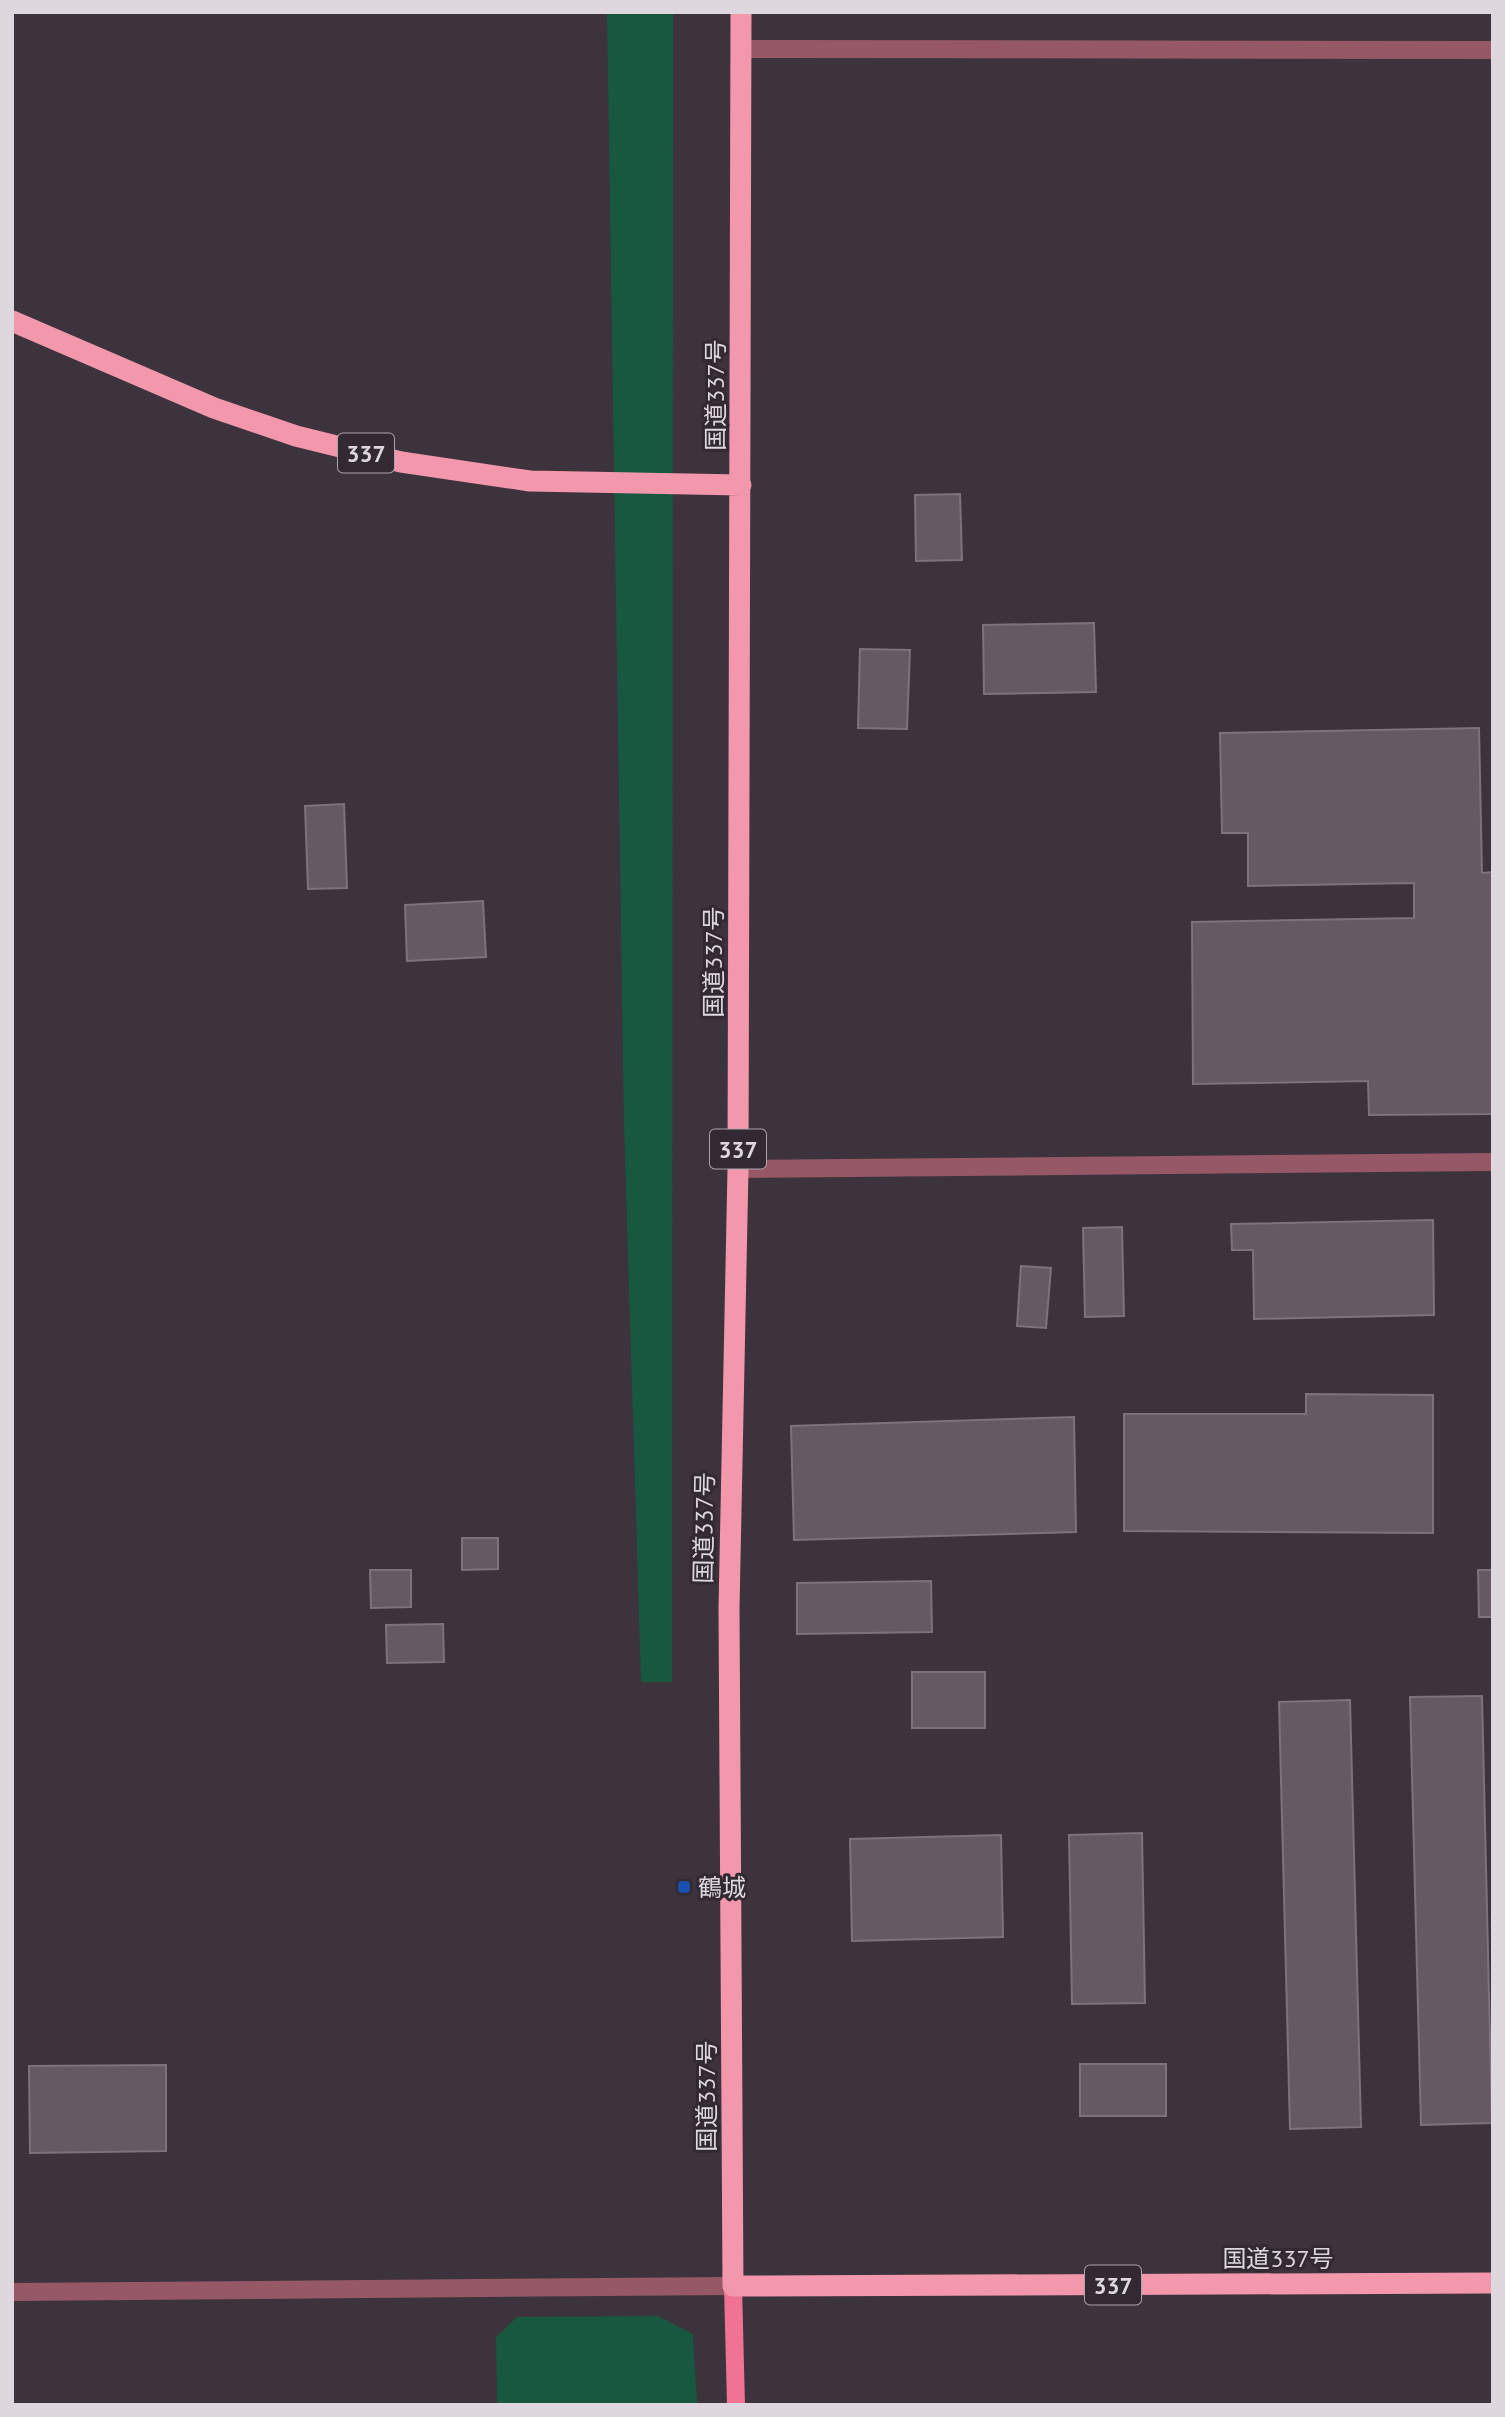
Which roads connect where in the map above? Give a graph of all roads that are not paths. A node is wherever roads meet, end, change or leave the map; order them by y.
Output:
1 (741, 12) edge
2 (742, 49) junction
3 (1493, 50) edge
4 (12, 321) edge
5 (741, 485) junction
6 (1493, 1162) edge
7 (738, 1169) junction
8 (1493, 2283) edge
9 (733, 2286) junction
10 (12, 2292) edge
11 (736, 2405) edge

1 - 2 highway, 国道337号 / 337
2 - 3 street
2 - 5 highway, 国道337号 / 337
4 - 5 highway, 337
5 - 7 highway, 国道337号 / 337
6 - 7 street
7 - 9 highway, 国道337号 / 337
8 - 9 highway, 国道337号 / 337
9 - 10 street
9 - 11 main road

